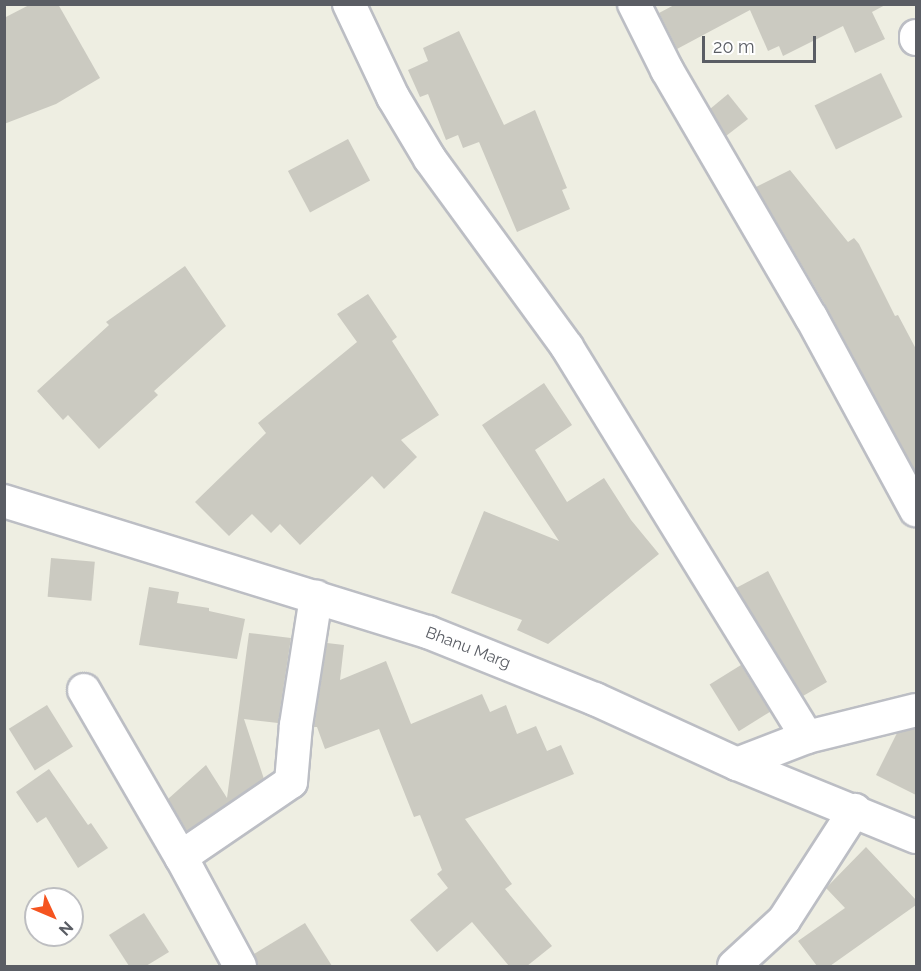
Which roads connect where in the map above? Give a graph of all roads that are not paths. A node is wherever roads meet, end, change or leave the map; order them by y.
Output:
1 (349, 4) edge
2 (634, 4) edge
3 (4, 501) edge
4 (916, 510) edge
5 (316, 597) junction
6 (84, 690) dead end
7 (916, 710) edge
8 (807, 737) junction
9 (737, 764) junction
10 (855, 810) junction
11 (916, 837) edge
12 (181, 857) junction
13 (240, 966) edge
14 (734, 966) edge

1 - 8 street
2 - 4 street
3 - 5 street, Bhanu Marg
5 - 9 street, Bhanu Marg
5 - 12 street
6 - 12 street
7 - 8 street
8 - 9 street
9 - 10 street, Bhanu Marg
10 - 11 street, Bhanu Marg
10 - 14 street
12 - 13 street

